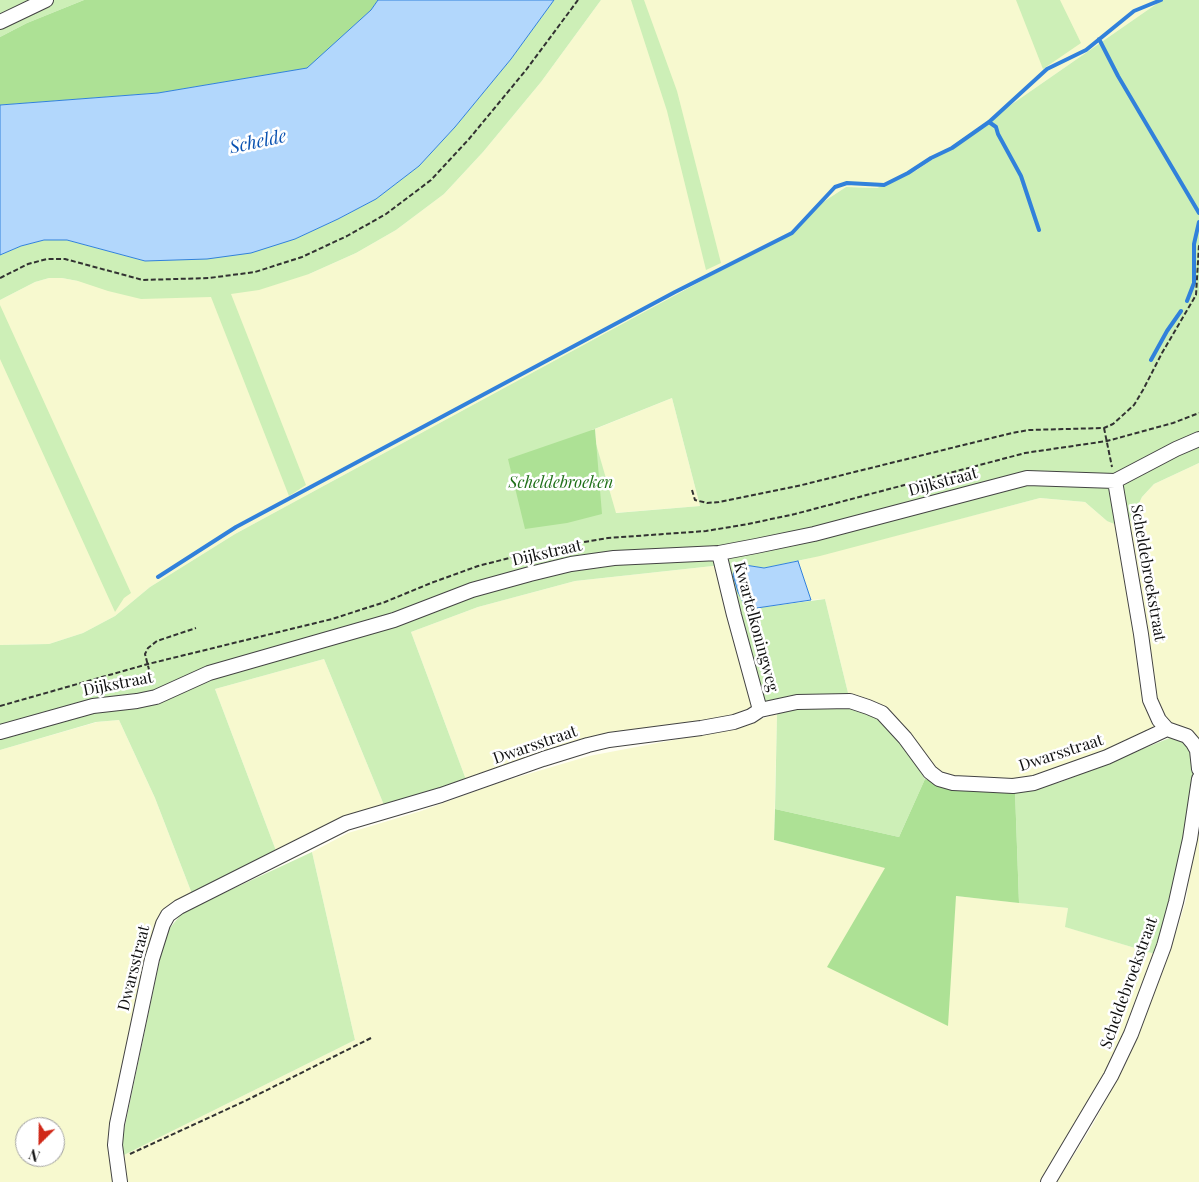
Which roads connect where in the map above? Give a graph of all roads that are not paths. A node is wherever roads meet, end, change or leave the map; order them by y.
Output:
1 (46, 0) edge
2 (0, 22) edge
3 (1199, 439) edge
4 (1115, 481) junction
5 (719, 553) junction
6 (760, 710) junction
7 (1167, 729) junction
8 (0, 732) edge
9 (1199, 769) edge
10 (1199, 779) edge
11 (120, 1182) edge
12 (1048, 1182) edge

1 - 2 street
3 - 4 street
4 - 5 street, Dijkstraat
4 - 7 street, Scheldebroekstraat
5 - 6 street, Kwartelkoningweg
5 - 8 street, Dijkstraat
6 - 7 street, Dwarsstraat
6 - 11 street, Dwarsstraat
7 - 9 street
10 - 12 street, Scheldebroekstraat

